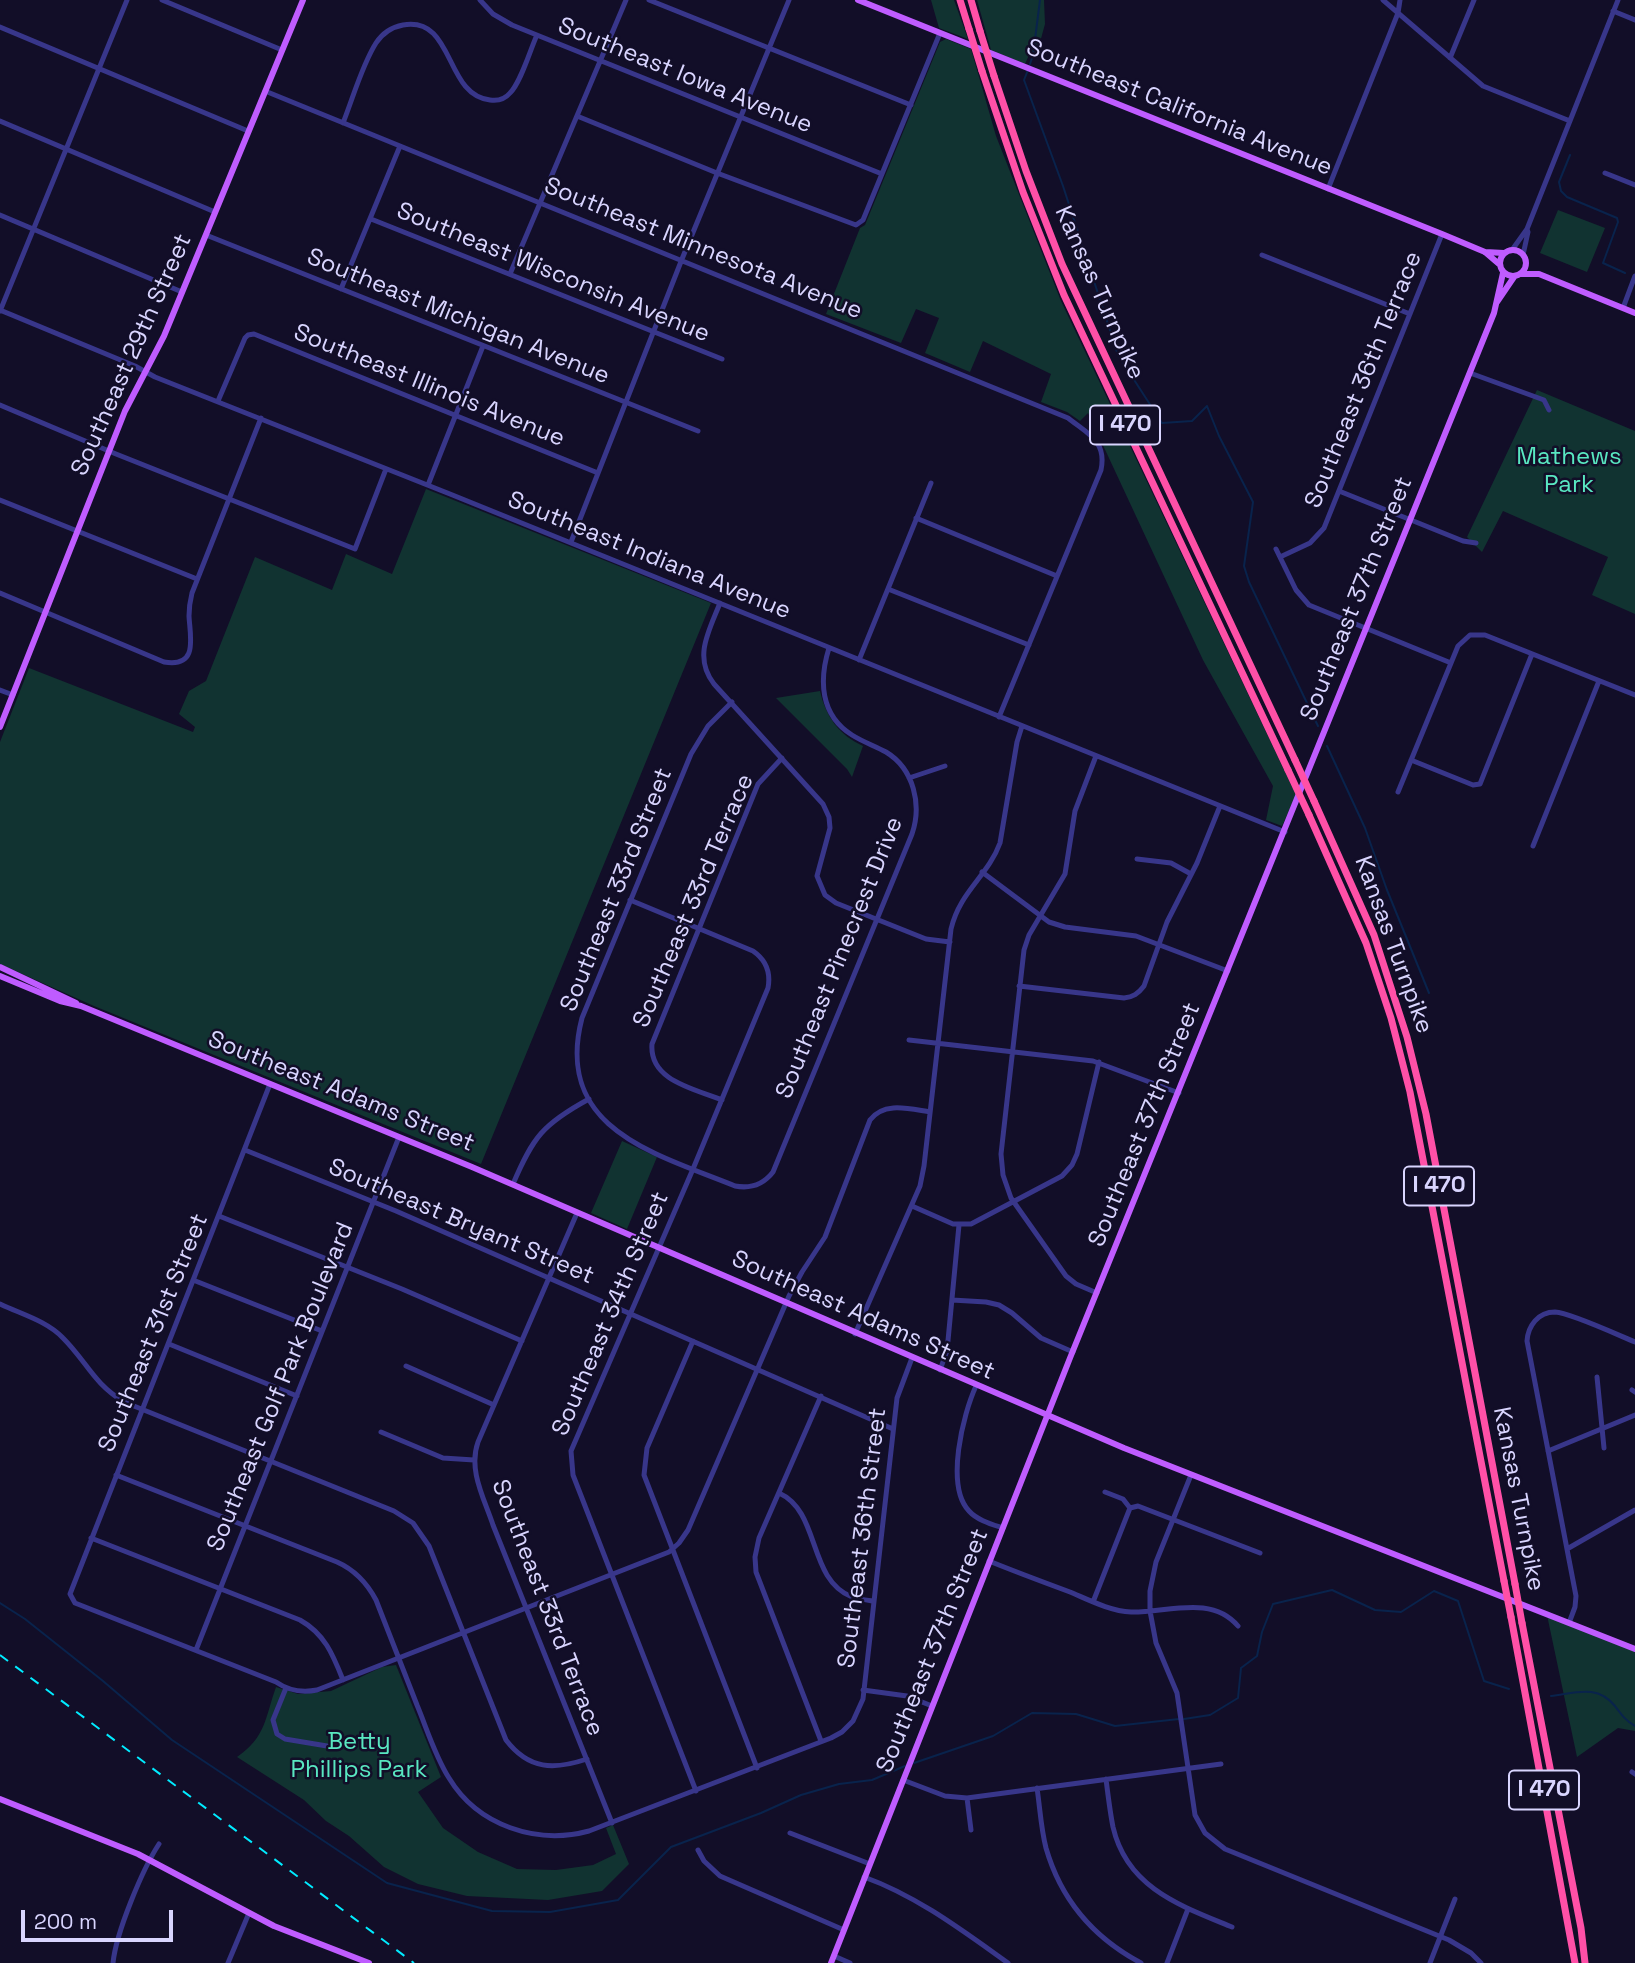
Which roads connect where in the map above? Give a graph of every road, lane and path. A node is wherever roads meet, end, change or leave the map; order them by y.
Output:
1 (127, 0) edge
2 (162, 0) edge
3 (303, 0) edge
4 (481, 0) edge
5 (626, 0) edge
6 (649, 0) edge
7 (789, 0) edge
8 (858, 0) edge
9 (960, 0) edge
10 (971, 0) edge
11 (1383, 0) edge
12 (1400, 0) edge
13 (1474, 0) edge
14 (1618, 0) edge
15 (872, 3) edge
16 (1614, 11) junction
17 (1398, 13) junction
18 (1635, 20) edge
19 (0, 27) edge
20 (940, 33) junction
21 (537, 35) junction
22 (769, 48) junction
23 (282, 50) junction
24 (1450, 58) junction
25 (600, 61) junction
26 (98, 68) junction
27 (265, 91) junction
28 (911, 105) junction
29 (577, 116) junction
30 (740, 117) junction
31 (0, 121) edge
32 (1570, 121) junction
33 (343, 123) junction
34 (248, 131) junction
35 (400, 146) junction
36 (65, 149) junction
37 (717, 173) junction
38 (1605, 173) dead end
39 (882, 174) junction
40 (1635, 185) edge
41 (1328, 189) junction
42 (540, 202) junction
43 (215, 212) junction
44 (0, 215) edge
45 (371, 219) junction
46 (33, 229) junction
47 (1527, 229) junction
48 (1442, 234) junction
49 (206, 235) junction
50 (1512, 250) junction
51 (1485, 252) junction
52 (1504, 253) junction
53 (1262, 255) dead end
54 (682, 259) junction
55 (1525, 259) junction
56 (1499, 264) junction
57 (1503, 273) junction
58 (510, 274) junction
59 (1539, 274) junction
60 (1517, 275) junction
61 (1635, 276) edge
62 (341, 289) junction
63 (182, 292) junction
64 (1497, 302) junction
65 (1623, 308) junction
66 (0, 311) edge
67 (1635, 313) edge
68 (1410, 314) junction
69 (654, 332) junction
70 (483, 346) junction
71 (722, 359) dead end
72 (145, 372) junction
73 (1470, 373) junction
74 (218, 401) junction
75 (626, 402) junction
76 (0, 405) edge
77 (1549, 410) dead end
78 (455, 415) junction
79 (261, 418) junction
80 (698, 431) dead end
81 (110, 451) junction
82 (386, 469) junction
83 (598, 473) junction
84 (931, 483) dead end
85 (428, 485) junction
86 (1339, 491) junction
87 (229, 499) junction
88 (0, 500) edge
89 (916, 518) junction
90 (1410, 520) junction
91 (77, 532) junction
92 (571, 542) junction
93 (1476, 543) dead end
94 (1276, 549) dead end
95 (1280, 557) junction
96 (1057, 576) junction
97 (197, 579) junction
98 (888, 589) junction
99 (0, 593) edge
100 (720, 603) junction
101 (45, 613) junction
102 (1366, 629) junction
103 (1029, 645) junction
104 (829, 648) junction
105 (1532, 654) junction
106 (859, 660) junction
107 (1451, 663) junction
108 (1599, 681) junction
109 (0, 690) edge
110 (13, 695) junction
111 (1635, 695) edge
112 (732, 702) junction
113 (999, 717) junction
114 (1022, 726) junction
115 (0, 727) edge
116 (1096, 756) junction
117 (782, 758) junction
118 (1411, 760) junction
119 (945, 766) dead end
120 (909, 778) junction
121 (1398, 792) dead end
122 (1220, 806) junction
123 (1285, 832) junction
124 (1533, 846) dead end
125 (1137, 859) dead end
126 (982, 872) junction
127 (1191, 874) junction
128 (631, 900) junction
129 (1039, 917) junction
130 (877, 918) junction
131 (699, 929) junction
132 (950, 942) junction
133 (1160, 943) junction
134 (0, 967) edge
135 (1228, 971) junction
136 (0, 976) edge
137 (1019, 986) junction
138 (81, 1006) junction
139 (909, 1040) dead end
140 (938, 1042) junction
141 (1012, 1051) junction
142 (1099, 1062) junction
143 (270, 1084) junction
144 (1179, 1093) junction
145 (589, 1099) junction
146 (722, 1100) junction
147 (930, 1112) junction
148 (399, 1137) junction
149 (245, 1150) junction
150 (693, 1169) junction
151 (513, 1184) junction
152 (373, 1202) junction
153 (1014, 1202) junction
154 (912, 1206) junction
155 (577, 1213) junction
156 (219, 1216) junction
157 (959, 1225) junction
158 (659, 1248) junction
159 (348, 1267) junction
160 (550, 1278) junction
161 (192, 1280) junction
162 (1097, 1293) junction
163 (952, 1300) junction
164 (0, 1304) edge
165 (787, 1304) junction
166 (629, 1314) junction
167 (322, 1331) junction
168 (856, 1334) junction
169 (522, 1340) junction
170 (693, 1341) junction
171 (1635, 1342) edge
172 (169, 1344) junction
173 (1073, 1352) junction
174 (912, 1358) junction
175 (406, 1366) dead end
176 (758, 1369) junction
177 (940, 1370) junction
178 (1597, 1377) dead end
179 (975, 1386) junction
180 (297, 1396) junction
181 (821, 1396) junction
182 (494, 1405) junction
183 (142, 1409) junction
184 (1635, 1415) edge
185 (1047, 1416) junction
186 (893, 1429) junction
187 (1601, 1429) junction
188 (381, 1432) dead end
189 (1604, 1448) dead end
190 (1548, 1451) junction
191 (474, 1460) junction
192 (271, 1461) junction
193 (116, 1475) junction
194 (1191, 1475) junction
195 (1105, 1492) dead end
196 (779, 1493) junction
197 (1130, 1508) junction
198 (1635, 1510) edge
199 (1173, 1519) junction
200 (246, 1526) junction
201 (1003, 1528) junction
202 (91, 1538) junction
203 (1567, 1549) junction
204 (672, 1550) junction
205 (1260, 1553) dead end
206 (989, 1561) junction
207 (611, 1574) junction
208 (220, 1589) junction
209 (873, 1601) junction
210 (1093, 1602) junction
211 (527, 1607) junction
212 (1150, 1611) junction
213 (1569, 1623) junction
214 (1238, 1626) dead end
215 (463, 1633) junction
216 (1635, 1649) edge
217 (196, 1650) junction
218 (399, 1658) junction
219 (343, 1680) junction
220 (286, 1688) junction
221 (863, 1690) junction
222 (932, 1706) junction
223 (821, 1741) junction
224 (327, 1746) dead end
225 (587, 1759) junction
226 (1221, 1764) dead end
227 (1189, 1767) junction
228 (757, 1768) junction
229 (904, 1778) junction
230 (1106, 1779) junction
231 (1037, 1788) junction
232 (696, 1791) junction
233 (967, 1798) junction
234 (0, 1799) edge
235 (612, 1823) junction
236 (971, 1830) dead end
237 (790, 1833) dead end
238 (159, 1844) dead end
239 (698, 1850) dead end
240 (149, 1860) junction
241 (870, 1864) junction
242 (864, 1877) junction
243 (1455, 1899) dead end
244 (1188, 1909) junction
245 (249, 1913) junction
246 (1232, 1927) dead end
247 (844, 1930) junction
248 (1441, 1936) junction
249 (832, 1960) edge
250 (113, 1963) edge
251 (229, 1963) edge
252 (369, 1963) edge
253 (850, 1963) edge
254 (1008, 1963) edge
255 (1141, 1963) edge
256 (1167, 1963) edge
257 (1430, 1963) edge
258 (1481, 1963) edge
259 (1575, 1963) edge
260 (1586, 1963) edge

1 - 26 street
2 - 23 street
3 - 23 main road, Southeast 29th Street
4 - 21 street, Southeast Iowa Avenue
5 - 25 street
6 - 22 street
7 - 22 street
8 - 15 main road, Southeast California Avenue
9 - 259 highway, Kansas Turnpike / I 470, bridge
10 - 260 highway, Kansas Turnpike / I 470, bridge
11 - 17 street
12 - 17 street
13 - 24 street
14 - 16 street
15 - 20 main road, Southeast California Avenue
16 - 18 street
16 - 32 street
17 - 24 street
17 - 41 street
19 - 26 street
20 - 28 street
20 - 41 main road, Southeast California Avenue
21 - 25 street, Southeast Iowa Avenue
21 - 33 street
22 - 28 street
22 - 30 street
23 - 27 main road, Southeast 29th Street
24 - 32 street
25 - 29 street
25 - 30 street, Southeast Iowa Avenue
26 - 34 street
26 - 36 street
27 - 33 street, Southeast Minnesota Avenue
27 - 34 main road, Southeast 29th Street
28 - 39 street
29 - 37 street
29 - 42 street
30 - 37 street
30 - 39 street, Southeast Iowa Avenue
31 - 36 street
32 - 47 street
33 - 35 street, Southeast Minnesota Avenue
34 - 43 main road, Southeast 29th Street
35 - 42 street, Southeast Minnesota Avenue
35 - 45 street
36 - 43 street
36 - 46 street
37 - 39 street
37 - 54 street
38 - 40 street
41 - 48 main road, Southeast California Avenue
42 - 54 street, Southeast Minnesota Avenue
42 - 58 street
43 - 49 main road, Southeast 29th Street
44 - 46 street
45 - 58 street, Southeast Wisconsin Avenue
45 - 62 street
46 - 63 street
46 - 66 street
47 - 50 street
47 - 55 street
48 - 51 main road, Southeast California Avenue
48 - 68 street, Southeast 36th Terrace
49 - 62 street, Southeast Michigan Avenue
49 - 63 main road, Southeast 29th Street
50 - 52 main road
50 - 55 main road
51 - 52 main road, Southeast California Avenue
51 - 56 main road, Southeast California Avenue
52 - 56 main road
53 - 68 street
54 - 69 street
54 - 96 street, Southeast Minnesota Avenue
55 - 59 main road
55 - 60 main road
56 - 57 main road
57 - 60 main road
57 - 64 main road, Southeast 37th Street
58 - 69 street, Southeast Wisconsin Avenue
59 - 60 main road
59 - 65 main road
60 - 64 main road, Southeast 37th Street
61 - 65 street
62 - 70 street, Southeast Michigan Avenue
63 - 72 main road, Southeast 29th Street
64 - 73 main road, Southeast 37th Street
65 - 67 main road
66 - 72 street, Southeast Indiana Avenue
68 - 86 street, Southeast 36th Terrace
69 - 71 street, Southeast Wisconsin Avenue
69 - 75 street
70 - 75 street, Southeast Michigan Avenue
70 - 78 street
72 - 74 street, Southeast Indiana Avenue
72 - 81 main road, Southeast 29th Street
73 - 77 street
73 - 90 main road, Southeast 37th Street
74 - 78 street, Southeast Illinois Avenue
74 - 79 street, Southeast Indiana Avenue
75 - 80 street, Southeast Michigan Avenue
75 - 83 street
76 - 81 street
78 - 83 street, Southeast Illinois Avenue
78 - 85 street
79 - 82 street, Southeast Indiana Avenue
79 - 87 street
81 - 87 street
81 - 91 main road, Southeast 29th Street
82 - 85 street, Southeast Indiana Avenue
82 - 87 street
83 - 92 street
84 - 89 street
85 - 92 street, Southeast Indiana Avenue
86 - 90 street
86 - 95 street, Southeast 36th Terrace
87 - 97 street
88 - 91 street
89 - 96 street
89 - 98 street
90 - 93 street
90 - 102 main road, Southeast 37th Street
91 - 97 street
91 - 101 main road, Southeast 29th Street
92 - 100 street, Southeast Indiana Avenue
94 - 95 street
95 - 102 street
96 - 103 street
97 - 101 street
98 - 103 street
98 - 106 street
99 - 101 street
100 - 104 street, Southeast Indiana Avenue
100 - 112 street
101 - 110 main road, Southeast 29th Street
102 - 107 street
102 - 123 main road, Southeast 37th Street
103 - 113 street
104 - 106 street, Southeast Indiana Avenue
104 - 120 street
105 - 107 street
105 - 108 street
105 - 118 street
106 - 113 street, Southeast Indiana Avenue
107 - 118 street
108 - 111 street
108 - 124 street
109 - 110 street
110 - 115 main road, Southeast 29th Street
112 - 117 street
112 - 128 street, Southeast 33rd Street
113 - 114 street, Southeast Indiana Avenue
114 - 116 street, Southeast Indiana Avenue
114 - 126 street
116 - 122 street, Southeast Indiana Avenue
116 - 129 street
117 - 130 street
117 - 131 street, Southeast 33rd Terrace
118 - 121 street
119 - 120 street
120 - 130 street, Southeast Pinecrest Drive
122 - 123 street, Southeast Indiana Avenue
122 - 127 street
123 - 135 main road, Southeast 37th Street
125 - 127 street
126 - 129 street
126 - 132 street
127 - 133 street
128 - 131 street
128 - 145 street, Southeast 33rd Street
129 - 133 street
129 - 137 street
130 - 132 street
130 - 150 street, Southeast Pinecrest Drive
131 - 146 street, Southeast 34th Street
131 - 146 street, Southeast 33rd Terrace
132 - 140 street
133 - 135 street
133 - 137 street
134 - 138 main road, Southeast Adams Street
135 - 144 main road, Southeast 37th Street
136 - 138 main road, Southeast Adams Street
137 - 141 street
138 - 143 main road, Southeast Adams Street
139 - 140 street
140 - 141 street
140 - 147 street
141 - 142 street
141 - 153 street
142 - 144 street
142 - 153 street
143 - 148 main road, Southeast Adams Street
143 - 149 street, Southeast 31st Street
144 - 162 main road, Southeast 37th Street
145 - 150 street
145 - 151 street
146 - 150 street, Southeast 34th Street
147 - 154 street
147 - 165 street
148 - 151 main road, Southeast Adams Street
148 - 152 street, Southeast Golf Park Boulevard
149 - 152 street, Southeast Bryant Street
149 - 156 street, Southeast 31st Street
150 - 158 street, Southeast 34th Street
151 - 155 main road, Southeast Adams Street
152 - 159 street, Southeast Golf Park Boulevard
152 - 160 street, Southeast Bryant Street
153 - 157 street
153 - 162 street
154 - 157 street
154 - 168 street
155 - 158 main road, Southeast Adams Street
155 - 160 street, Southeast 33rd Terrace
156 - 159 street
156 - 161 street, Southeast 31st Street
157 - 163 street
158 - 165 main road, Southeast Adams Street
158 - 166 street, Southeast 34th Street
159 - 167 street, Southeast Golf Park Boulevard
159 - 169 street
160 - 166 street, Southeast Bryant Street
160 - 169 street, Southeast 33rd Terrace
161 - 167 street
161 - 172 street, Southeast 31st Street
162 - 173 main road, Southeast 37th Street
163 - 173 street
163 - 177 street
164 - 183 street
165 - 168 main road, Southeast Adams Street
165 - 176 street
166 - 170 street, Southeast Bryant Street
166 - 207 street, Southeast 34th Street
167 - 180 street, Southeast Golf Park Boulevard
168 - 174 main road, Southeast Adams Street
169 - 182 street, Southeast 33rd Terrace
170 - 176 street, Southeast Bryant Street
170 - 204 street
171 - 190 street
172 - 180 street
172 - 183 street, Southeast 31st Street
173 - 185 main road, Southeast 37th Street
174 - 177 main road, Southeast Adams Street
174 - 186 street, Southeast 36th Street
175 - 182 street
176 - 181 street, Southeast Bryant Street
176 - 204 street
177 - 179 main road, Southeast Adams Street
178 - 187 street
179 - 185 main road, Southeast Adams Street
179 - 201 street
180 - 192 street, Southeast Golf Park Boulevard
181 - 186 street, Southeast Bryant Street
181 - 196 street
182 - 191 street, Southeast 33rd Terrace
183 - 192 street
183 - 193 street, Southeast 31st Street
184 - 187 street
185 - 194 main road, Southeast Adams Street
185 - 201 main road, Southeast 37th Street
186 - 209 street, Southeast 36th Street
187 - 189 street
187 - 190 street
188 - 191 street
190 - 203 street
191 - 211 street, Southeast 33rd Terrace
192 - 200 street, Southeast Golf Park Boulevard
192 - 215 street
193 - 200 street
193 - 202 street, Southeast 31st Street
194 - 199 street
194 - 213 main road, Southeast Adams Street
195 - 197 street
196 - 209 street
196 - 223 street
197 - 199 street
197 - 210 street
198 - 203 street
199 - 205 street
199 - 212 street
200 - 208 street, Southeast Golf Park Boulevard
200 - 218 street
201 - 206 main road, Southeast 37th Street
202 - 208 street
202 - 217 street, Southeast 31st Street
203 - 213 street
204 - 207 street
204 - 228 street
206 - 210 street
206 - 222 main road, Southeast 37th Street
207 - 211 street
207 - 232 street, Southeast 34th Street
208 - 217 street, Southeast Golf Park Boulevard
208 - 219 street
209 - 221 street, Southeast 36th Street
210 - 212 street
211 - 215 street
211 - 225 street, Southeast 33rd Terrace
212 - 214 street
212 - 227 street
213 - 216 main road, Southeast Adams Street
215 - 218 street
215 - 225 street
217 - 220 street
218 - 219 street
218 - 235 street
219 - 220 street
220 - 224 street
221 - 222 street
221 - 223 street, Southeast 36th Street
222 - 229 main road, Southeast 37th Street
223 - 228 street
225 - 235 street, Southeast 33rd Terrace
226 - 227 street
227 - 230 street
227 - 248 street
228 - 232 street
229 - 233 street
229 - 241 main road, Southeast 37th Street
230 - 231 street
230 - 244 street
231 - 233 street
231 - 255 street
232 - 235 street
233 - 236 street
234 - 240 main road
237 - 241 street
238 - 240 street
239 - 247 street
240 - 245 main road
240 - 250 street
241 - 242 main road, Southeast 37th Street
242 - 247 main road, Southeast 37th Street
242 - 254 street
243 - 248 street
244 - 246 street
244 - 256 street
245 - 251 street
245 - 252 main road
247 - 249 main road, Southeast 37th Street
248 - 257 street
248 - 258 street
249 - 253 street

